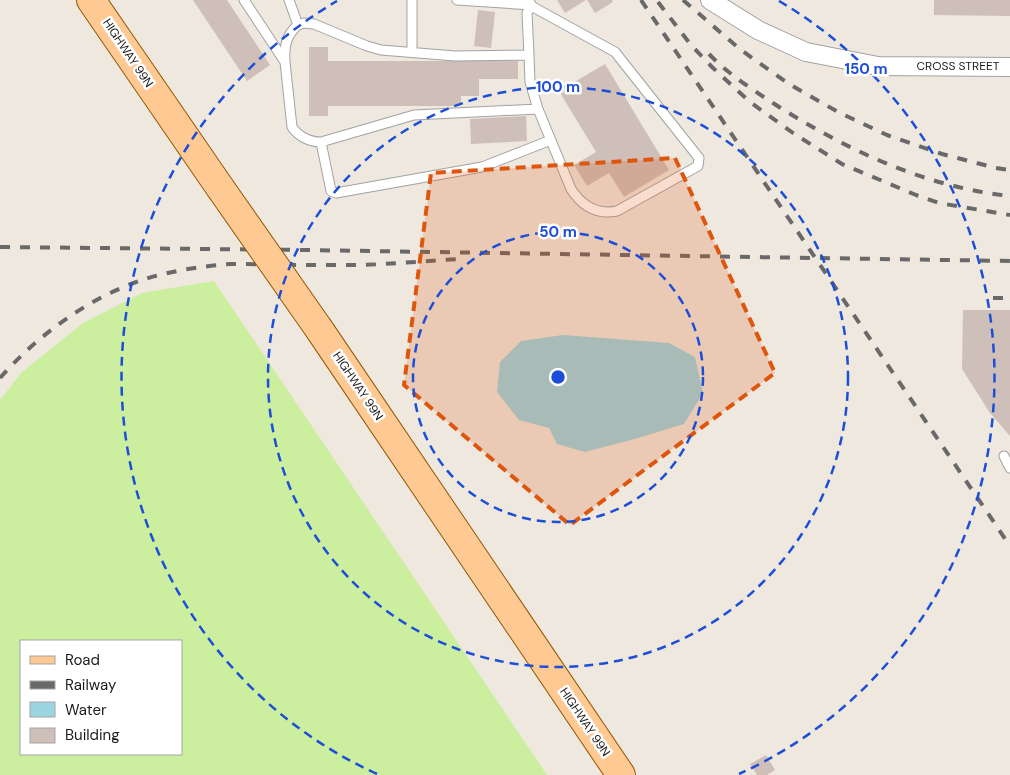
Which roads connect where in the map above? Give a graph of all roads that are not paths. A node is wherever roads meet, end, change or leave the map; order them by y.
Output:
1 (91, 0) edge
2 (244, 0) edge
3 (289, 0) edge
4 (412, 0) edge
5 (457, 0) edge
6 (710, 0) edge
7 (530, 2) edge
8 (298, 26) junction
9 (412, 52) junction
10 (529, 54) junction
11 (285, 62) junction
12 (1010, 67) edge
13 (538, 109) junction
14 (550, 140) junction
15 (321, 142) junction
16 (1004, 456) dead end
17 (1010, 468) edge
18 (621, 775) edge

1 - 18 main road, HIGHWAY 99N, bridge
2 - 11 lane
3 - 8 lane
4 - 9 lane
5 - 7 lane
6 - 12 street, CROSS STREET
7 - 10 lane
7 - 14 lane
8 - 9 lane
8 - 11 lane
9 - 10 lane
10 - 13 lane
11 - 15 lane
13 - 14 lane
13 - 15 lane
14 - 15 lane
16 - 17 lane

